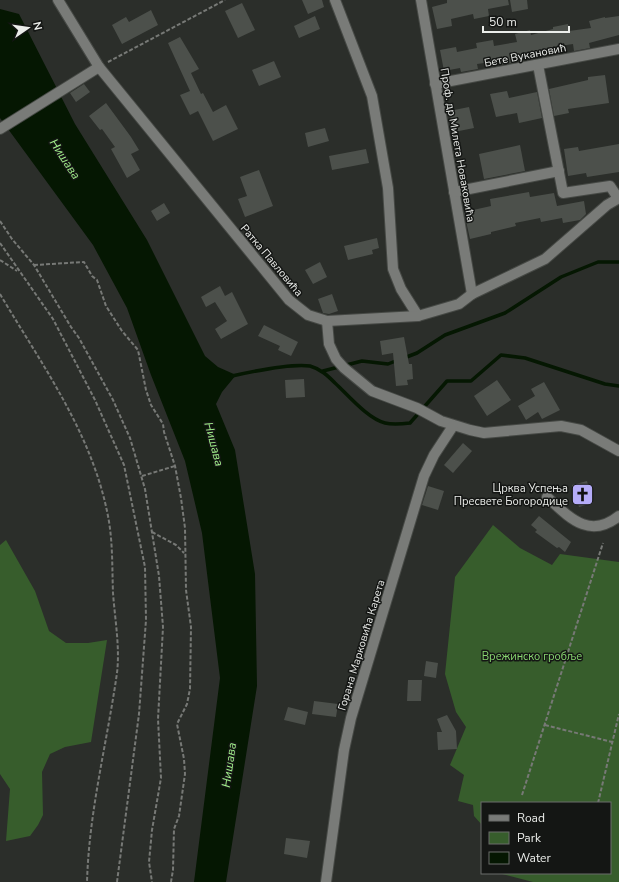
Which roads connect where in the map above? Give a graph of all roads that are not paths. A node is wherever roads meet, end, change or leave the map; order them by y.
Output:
1 (58, 0) edge
2 (335, 0) edge
3 (421, 0) edge
4 (619, 49) edge
5 (538, 65) junction
6 (99, 67) junction
7 (435, 84) junction
8 (0, 129) edge
9 (559, 171) junction
10 (454, 192) junction
11 (618, 198) edge
12 (472, 294) junction
13 (418, 316) junction
14 (327, 321) junction
15 (453, 426) junction
16 (619, 451) edge
17 (547, 497) dead end
18 (619, 516) edge
19 (326, 882) edge

1 - 6 street, Ратка Павловића
2 - 13 street
3 - 7 street, Проф. др Милета Новаковића
4 - 5 street, Бете Вукановић
5 - 7 street, Бете Вукановић
5 - 9 street
6 - 8 street
6 - 14 street, Ратка Павловића
7 - 10 street, Проф. др Милета Новаковића
9 - 10 street
9 - 11 street
10 - 12 street, Проф. др Милета Новаковића
11 - 12 street, Ратка Павловића
12 - 13 street, Ратка Павловића
13 - 14 street, Ратка Павловића
14 - 15 street
15 - 16 street
15 - 19 street, Горана Марковића Карета
17 - 18 street

